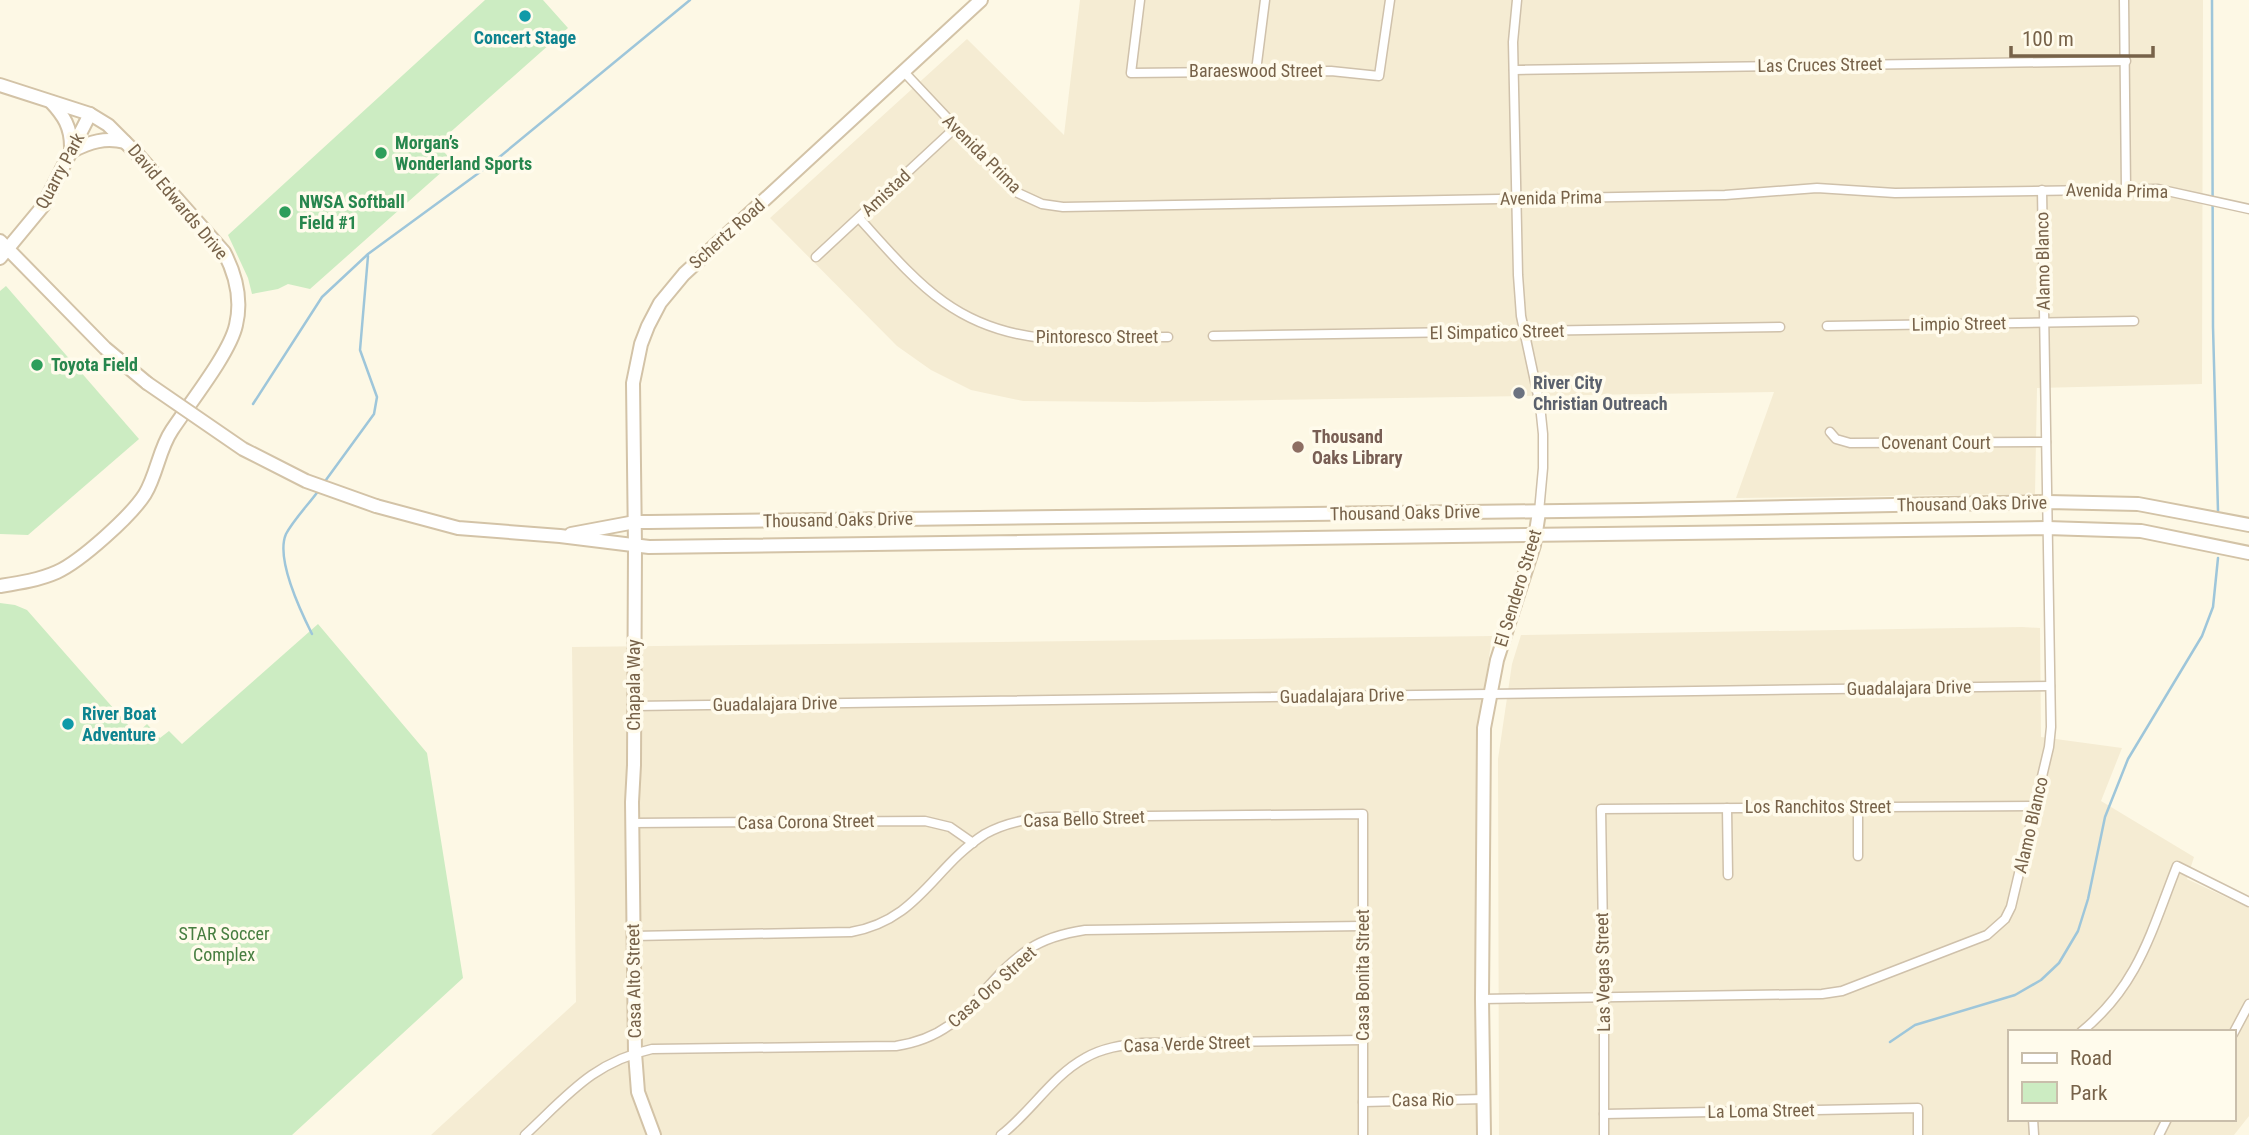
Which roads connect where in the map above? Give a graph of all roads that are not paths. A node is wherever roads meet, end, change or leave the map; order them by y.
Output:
1 (981, 0) edge
2 (1140, 0) edge
3 (1265, 0) edge
4 (1390, 0) edge
5 (1517, 0) edge
6 (2124, 0) edge
7 (2126, 61) junction
8 (1514, 70) junction
9 (1255, 71) junction
10 (904, 72) junction
11 (0, 85) edge
12 (51, 101) junction
13 (90, 114) junction
14 (955, 128) junction
15 (127, 143) junction
16 (72, 150) junction
17 (2126, 189) junction
18 (2042, 190) junction
19 (1516, 198) junction
20 (2249, 209) edge
21 (859, 218) junction
22 (3, 249) edge
23 (816, 257) dead end
24 (2134, 321) dead end
25 (2045, 323) junction
26 (1827, 326) dead end
27 (1780, 327) dead end
28 (1524, 331) junction
29 (1213, 336) dead end
30 (1168, 337) dead end
31 (1830, 432) dead end
32 (2046, 442) junction
33 (2048, 502) junction
34 (1539, 512) junction
35 (635, 522) junction
36 (2249, 525) edge
37 (2047, 528) junction
38 (560, 536) junction
39 (1536, 536) junction
40 (635, 547) junction
41 (2249, 552) edge
42 (0, 586) edge
43 (2050, 686) junction
44 (1489, 694) junction
45 (634, 706) junction
46 (2035, 806) junction
47 (1858, 807) junction
48 (1727, 808) junction
49 (1601, 809) joint
50 (1363, 814) joint
51 (632, 823) junction
52 (973, 843) junction
53 (1857, 856) dead end
54 (1728, 875) dead end
55 (2249, 902) edge
56 (1363, 926) junction
57 (633, 936) junction
58 (1604, 997) junction
59 (1482, 999) junction
60 (2249, 1004) edge
61 (2083, 1030) edge
62 (2235, 1030) edge
63 (1363, 1040) junction
64 (635, 1053) junction
65 (1484, 1099) junction
66 (1363, 1101) junction
67 (1604, 1114) junction
68 (524, 1135) edge
69 (654, 1135) edge
70 (1001, 1135) edge
71 (1363, 1135) edge
72 (1484, 1135) edge
73 (1604, 1135) edge
74 (1918, 1135) edge

1 - 10 main road, Schertz Road
2 - 9 street, Baraeswood Street
3 - 9 street
4 - 9 street, Baraeswood Street
5 - 8 street, El Sendero Street
6 - 7 street
7 - 8 street, Las Cruces Street
7 - 17 street
8 - 19 street, El Sendero Street
10 - 14 street, Avenida Prima
10 - 35 main road, Schertz Road
11 - 12 main road, David Edwards Drive
12 - 13 main road, David Edwards Drive
12 - 16 main road
13 - 15 main road, David Edwards Drive
13 - 16 main road, Quarry Park
14 - 19 street, Avenida Prima
14 - 21 street, Amistad
15 - 16 main road
15 - 42 main road, David Edwards Drive
16 - 22 main road, Quarry Park
17 - 18 street, Avenida Prima
17 - 20 street, Avenida Prima
18 - 19 street, Avenida Prima
18 - 25 street, Alamo Blanco
19 - 28 street, El Sendero Street
21 - 23 street, Amistad
21 - 30 street, Pintoresco Street
22 - 38 main road, Thousand Oaks Drive, bridge
24 - 25 street, Limpio Street
25 - 26 street, Limpio Street
25 - 32 street, Alamo Blanco
27 - 28 street, El Simpatico Street
28 - 29 street, El Simpatico Street
28 - 34 street, El Sendero Street
31 - 32 street, Covenant Court
32 - 33 street, Alamo Blanco
33 - 34 main road, Thousand Oaks Drive
33 - 36 main road, Thousand Oaks Drive
33 - 37 street, Alamo Blanco
34 - 35 main road, Thousand Oaks Drive
34 - 39 main road, El Sendero Street
35 - 38 main road, Thousand Oaks Drive
35 - 40 main road, Schertz Road
37 - 39 main road, Thousand Oaks Drive
37 - 41 main road, Thousand Oaks Drive
37 - 43 street, Alamo Blanco
38 - 40 main road, Thousand Oaks Drive
39 - 40 main road, Thousand Oaks Drive
39 - 44 main road, El Sendero Street
40 - 45 main road, Chapala Way
43 - 44 street, Guadalajara Drive
43 - 46 street, Alamo Blanco
44 - 45 street, Guadalajara Drive
44 - 59 main road, El Sendero Street
45 - 51 main road, Chapala Way
46 - 47 street, Los Ranchitos Street
46 - 58 street, Alamo Blanco
47 - 48 street, Los Ranchitos Street
47 - 53 street
48 - 49 street, Los Ranchitos Street
48 - 54 street
49 - 58 street, Las Vegas Street
50 - 52 street, Casa Bello Street
50 - 56 street, Casa Bonita Street
51 - 52 street, Casa Corona Street
51 - 57 main road, Casa Alto Street
52 - 57 street, Casa Bello Street
55 - 61 street
56 - 63 street, Casa Bonita Street
56 - 64 street, Casa Oro Street
57 - 64 main road, Casa Alto Street
58 - 59 street, Alamo Blanco
58 - 67 street, Las Vegas Street
59 - 65 main road, El Sendero Street
60 - 62 street
63 - 66 street, Casa Bonita Street
63 - 70 street, Casa Verde Street
64 - 68 street, Casa Oro Street
64 - 69 main road, Casa Alto Street
65 - 66 street, Casa Rio
65 - 72 main road, El Sendero Street
66 - 71 street, Casa Bonita Street
67 - 73 street, Las Vegas Street
67 - 74 street, La Loma Street

